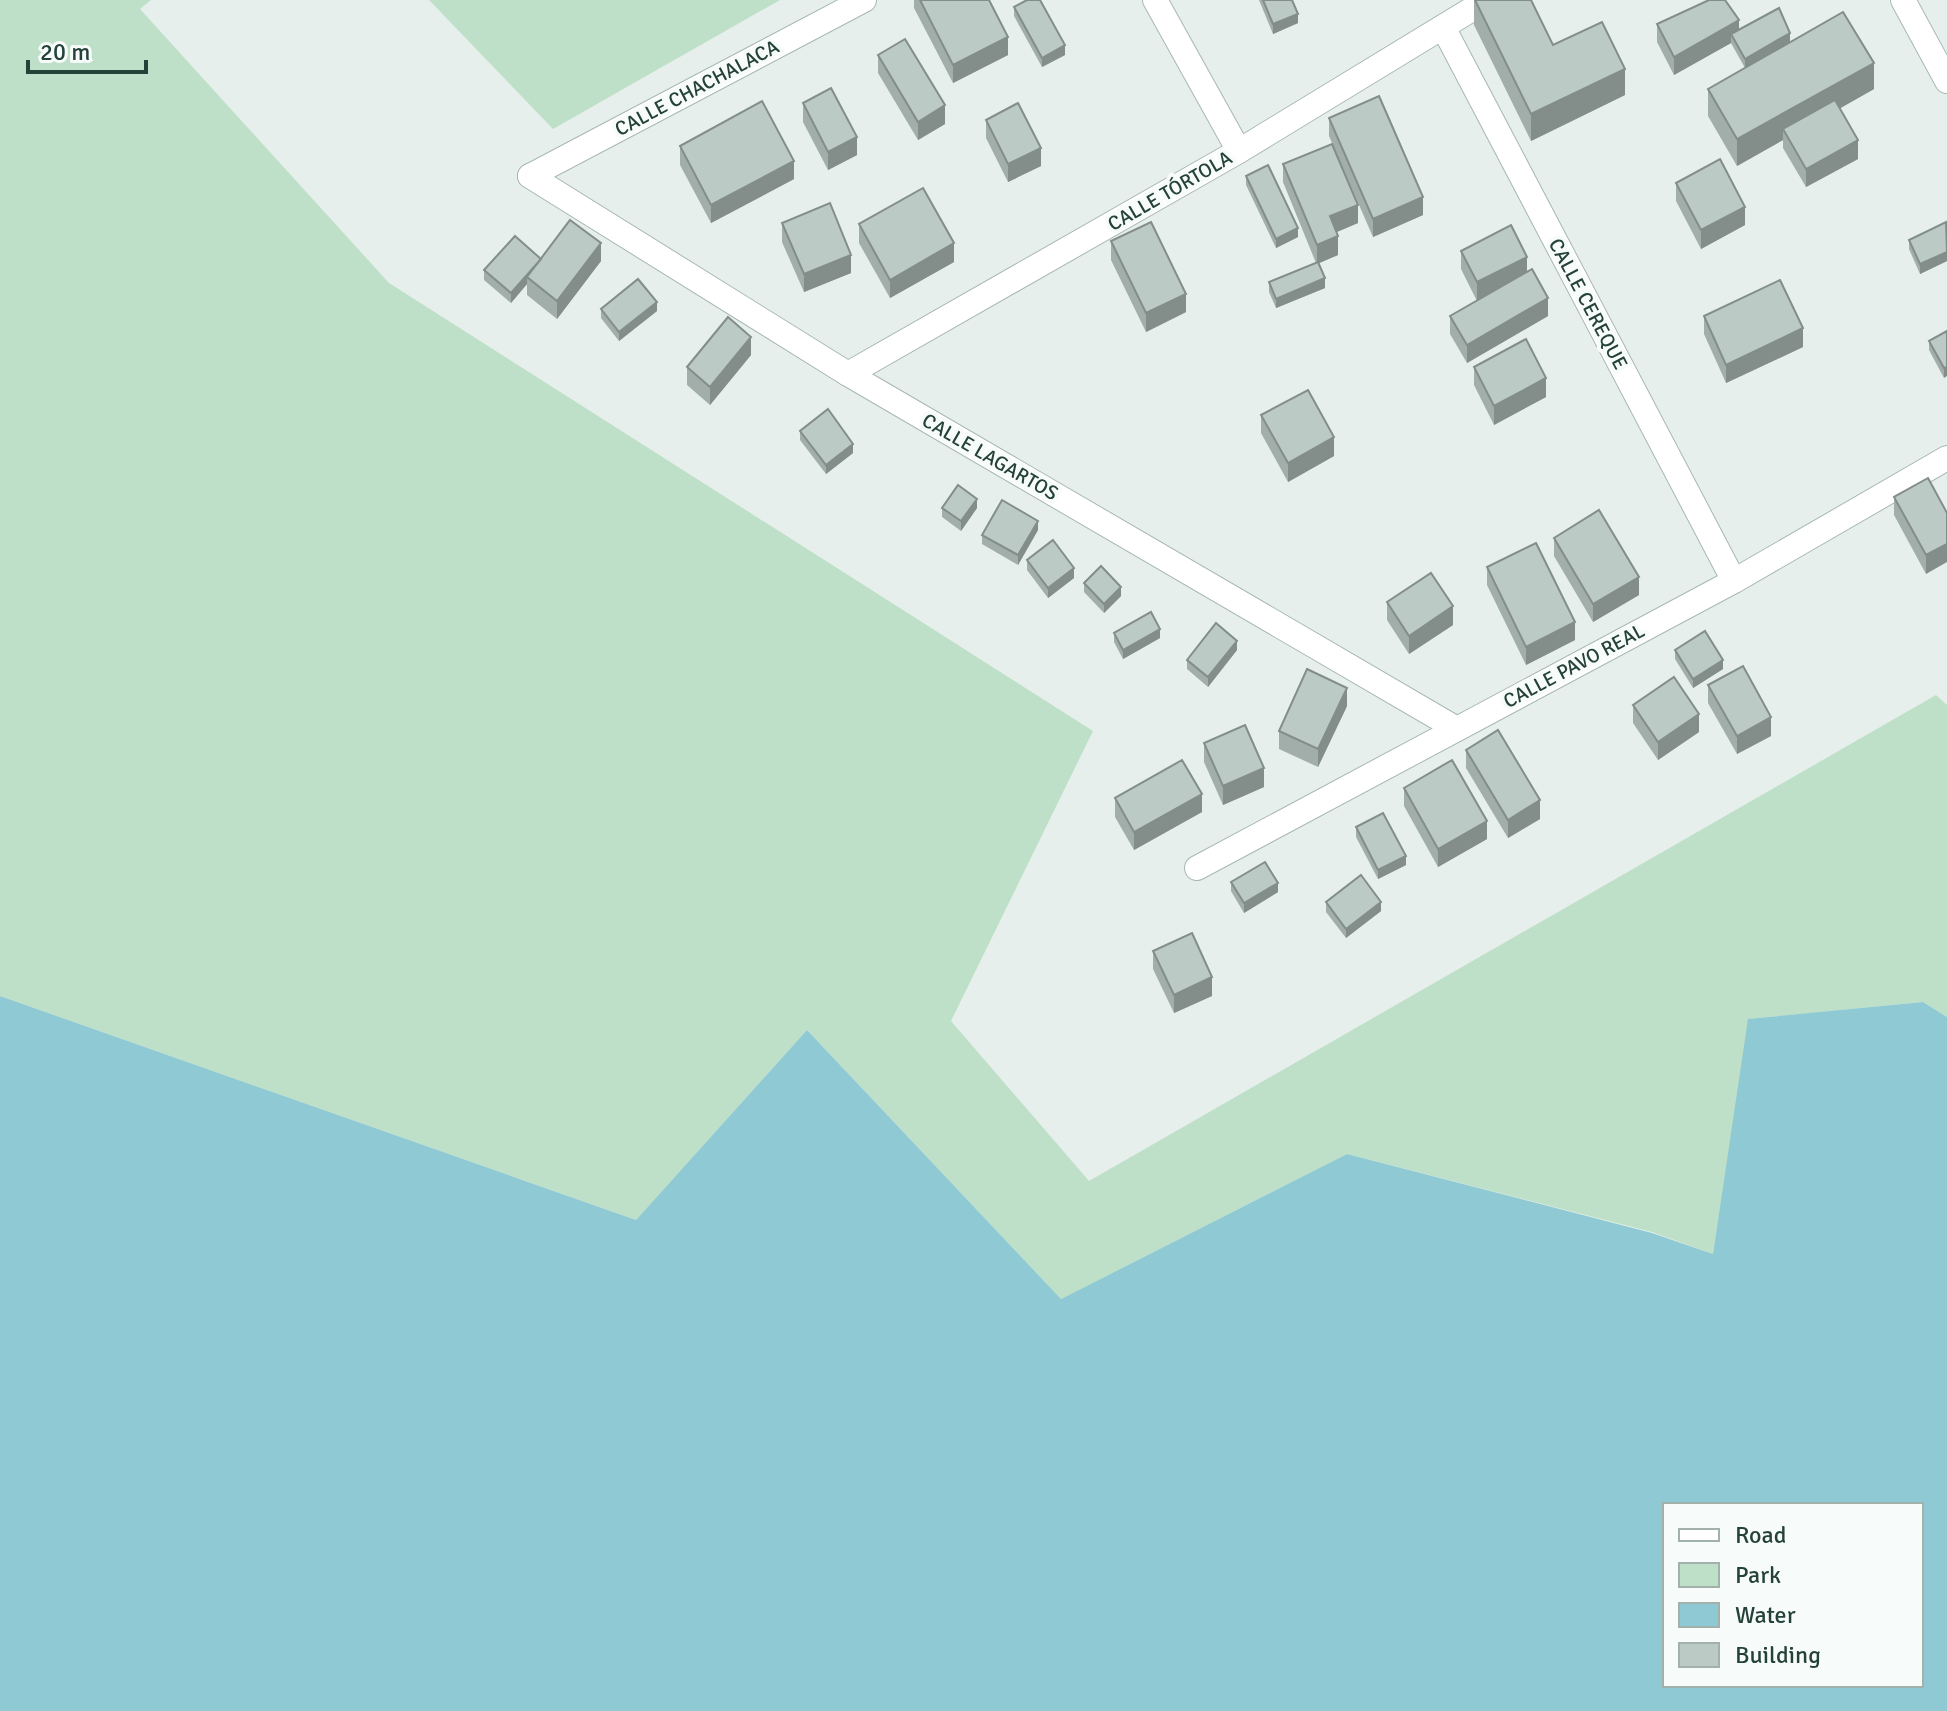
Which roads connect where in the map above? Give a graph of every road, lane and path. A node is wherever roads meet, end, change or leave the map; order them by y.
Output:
1 (864, 0) edge
2 (1155, 0) edge
3 (1487, 0) edge
4 (1903, 0) edge
5 (1443, 27) junction
6 (1947, 81) edge
7 (1239, 151) junction
8 (530, 176) joint
9 (848, 374) junction
10 (1947, 458) edge
11 (1734, 581) junction
12 (1457, 729) junction
13 (1197, 868) dead end

1 - 8 street, CALLE CHACHALACA
2 - 7 street
3 - 5 street, CALLE TÓRTOLA
4 - 6 street
5 - 7 street, CALLE TÓRTOLA
5 - 11 street, CALLE CEREQUE
7 - 9 street, CALLE TÓRTOLA
8 - 9 street, CALLE LAGARTOS
9 - 12 street, CALLE LAGARTOS
10 - 11 street, CALLE PAVO REAL
11 - 12 street, CALLE PAVO REAL
12 - 13 street, CALLE PAVO REAL

